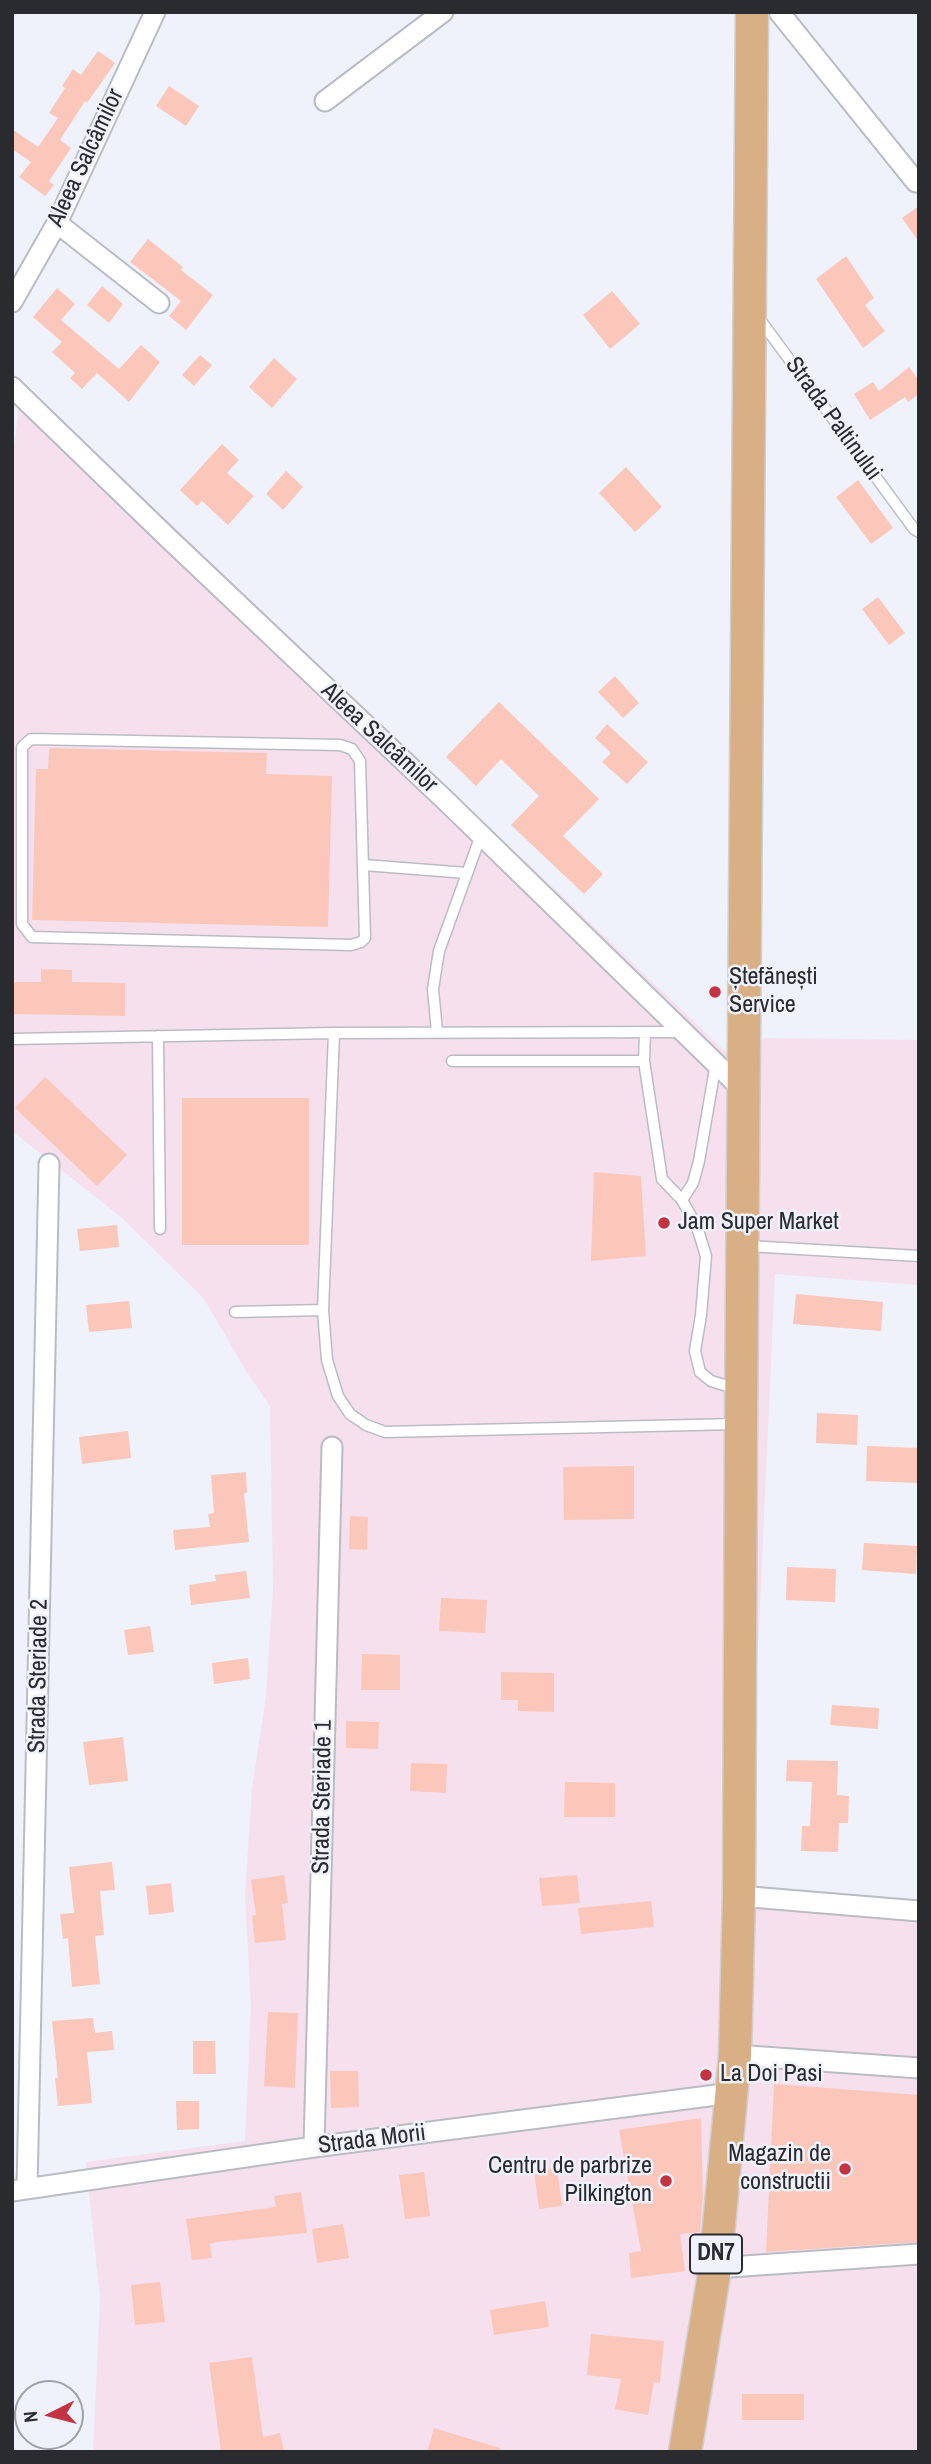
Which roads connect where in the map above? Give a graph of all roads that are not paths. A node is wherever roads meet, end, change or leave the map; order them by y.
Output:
1 (155, 12) edge
2 (443, 12) edge
3 (752, 12) edge
4 (779, 12) edge
5 (325, 101) dead end
6 (916, 181) dead end
7 (57, 223) junction
8 (12, 302) edge
9 (159, 303) dead end
10 (749, 305) junction
11 (12, 387) edge
12 (919, 532) edge
13 (481, 835) junction
14 (364, 865) junction
15 (467, 873) junction
16 (437, 1032) junction
17 (645, 1032) junction
18 (685, 1032) junction
19 (334, 1033) junction
20 (158, 1036) junction
21 (12, 1039) edge
22 (453, 1061) dead end
23 (644, 1061) junction
24 (716, 1063) junction
25 (743, 1090) junction
26 (49, 1164) dead end
27 (682, 1200) junction
28 (160, 1229) dead end
29 (742, 1245) junction
30 (919, 1256) edge
31 (323, 1310) junction
32 (235, 1312) dead end
33 (741, 1390) junction
34 (741, 1424) junction
35 (332, 1447) dead end
36 (739, 1896) junction
37 (919, 1911) edge
38 (735, 2054) junction
39 (919, 2068) edge
40 (732, 2093) junction
41 (314, 2147) junction
42 (20, 2190) edge
43 (919, 2254) edge
44 (715, 2268) junction
45 (685, 2452) edge

1 - 7 street, Aleea Salcâmilor
2 - 5 street
3 - 10 main road, DN7
4 - 6 street
7 - 8 street, Aleea Salcâmilor
7 - 9 street
10 - 12 lane, Strada Paltinului
10 - 25 main road, DN7
11 - 13 street, Aleea Salcâmilor
13 - 15 lane
13 - 18 street, Aleea Salcâmilor
14 - 14 lane
14 - 15 lane
15 - 16 lane
16 - 17 lane
16 - 19 lane
17 - 18 lane
17 - 23 lane
18 - 24 street, Aleea Salcâmilor
19 - 20 lane
19 - 31 lane
20 - 21 lane
20 - 28 lane
22 - 23 lane
23 - 27 lane
24 - 25 street, Aleea Salcâmilor
24 - 27 lane
25 - 29 main road, DN7
26 - 42 street, Strada Steriade 2
27 - 33 lane
29 - 30 lane
29 - 33 main road, DN7
31 - 32 lane
31 - 34 lane
33 - 34 main road, DN7
34 - 36 main road, DN7
35 - 41 street, Strada Steriade 1
36 - 37 street
36 - 38 main road, DN7
38 - 39 street
38 - 40 main road, DN7
40 - 41 street, Strada Morii
40 - 44 main road, DN7
41 - 42 street, Strada Morii
43 - 44 street
44 - 45 main road, DN7

